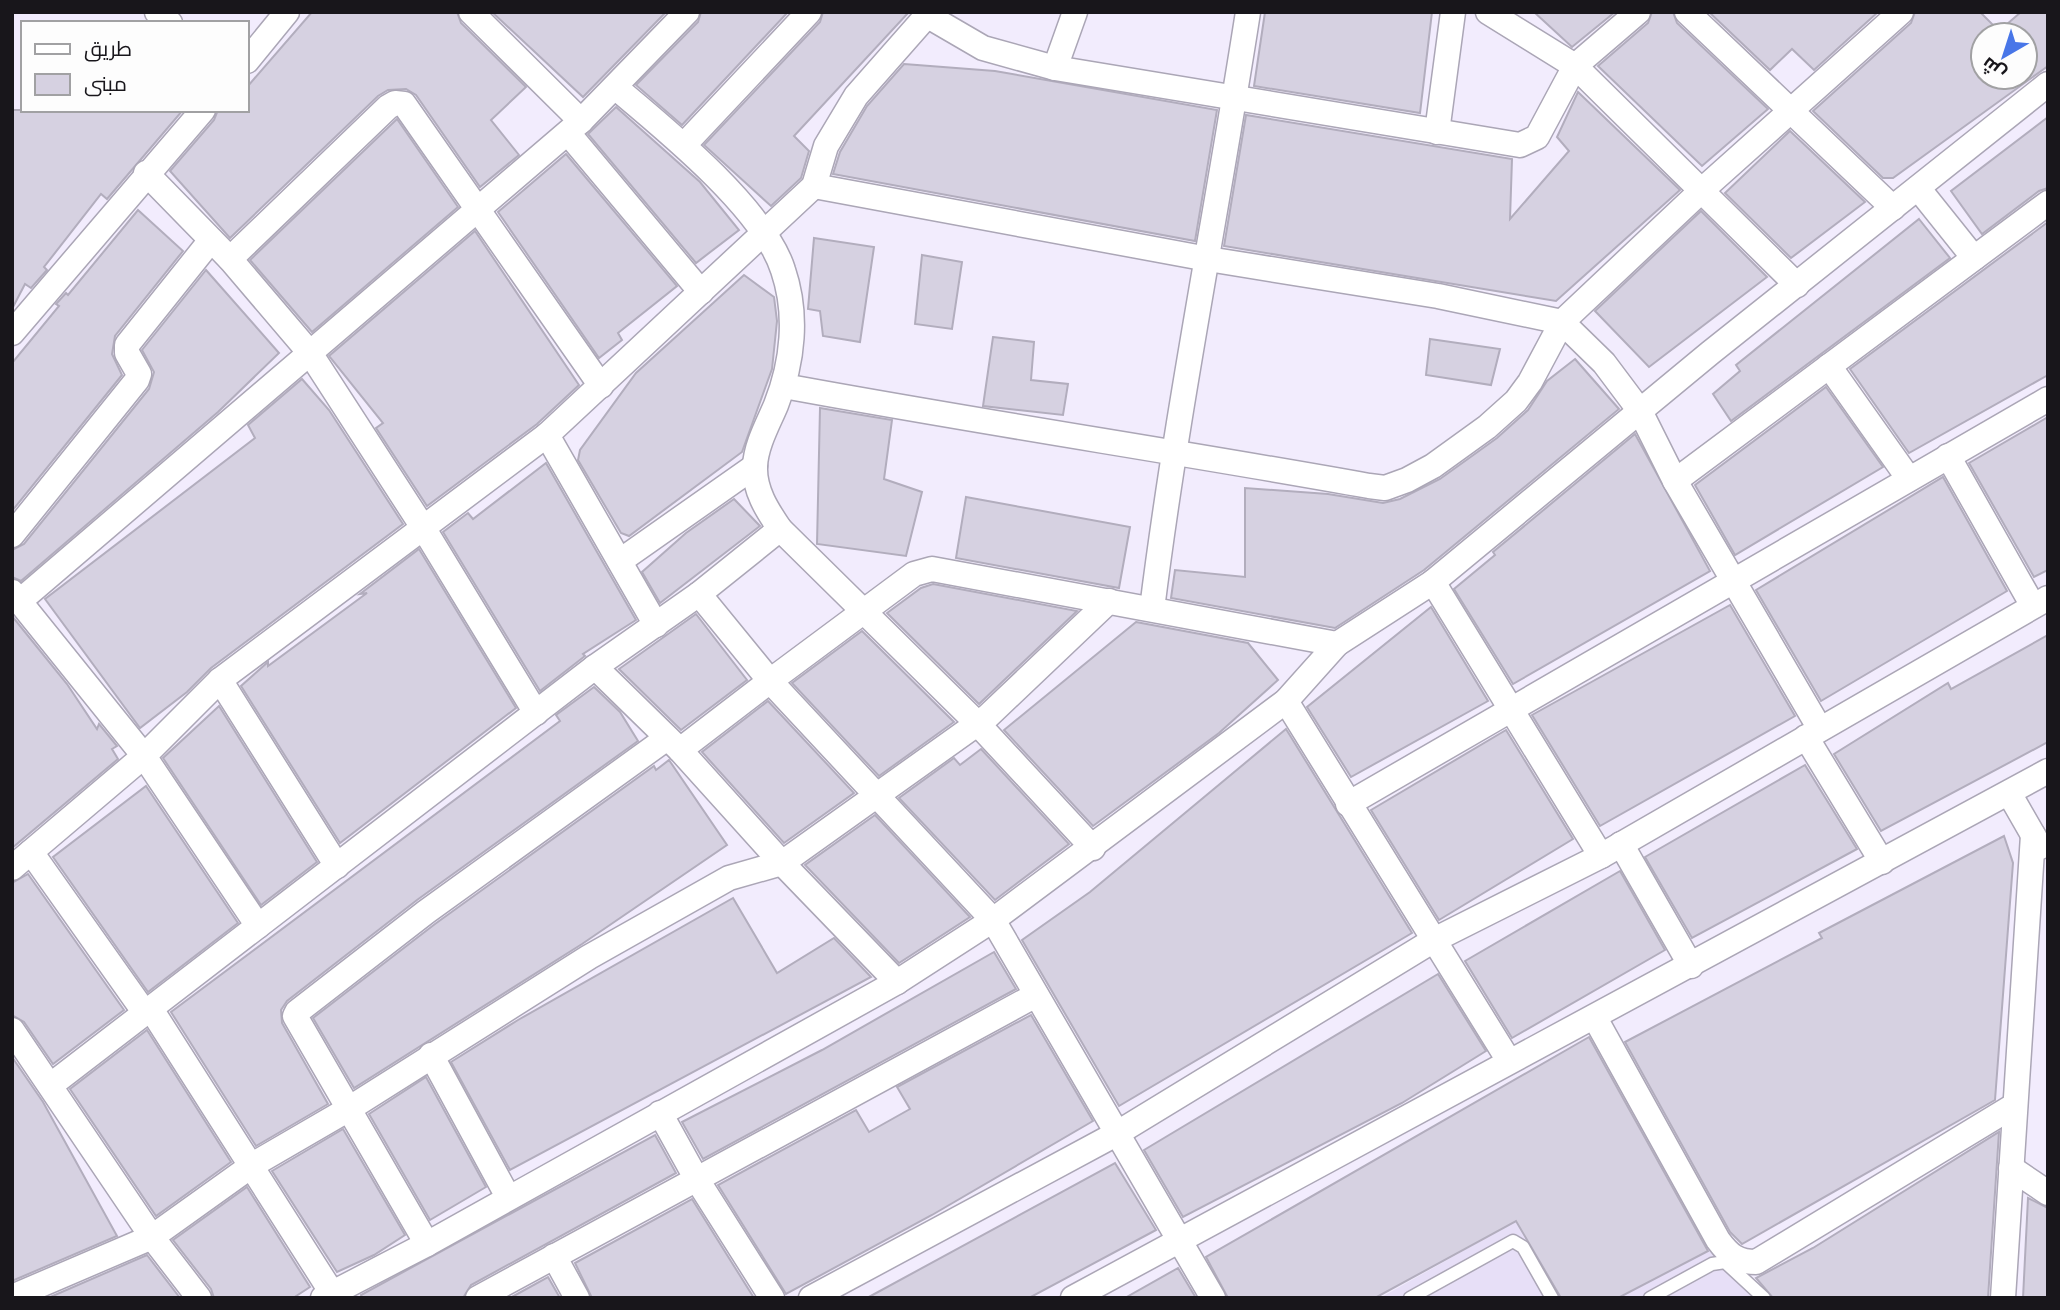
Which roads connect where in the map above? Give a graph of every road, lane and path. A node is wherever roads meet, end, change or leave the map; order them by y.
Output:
1 (287, 12) edge
2 (471, 12) edge
3 (687, 12) edge
4 (809, 12) edge
5 (1075, 12) edge
6 (1248, 12) edge
7 (1453, 12) edge
8 (1488, 12) edge
9 (1638, 12) edge
10 (1687, 12) edge
11 (1901, 12) edge
12 (929, 14) edge
13 (248, 60) edge
14 (1575, 66) junction
15 (1055, 68) junction
16 (615, 87) junction
17 (2045, 93) edge
18 (1234, 100) junction
19 (201, 112) edge
20 (1789, 112) junction
21 (575, 127) junction
22 (1437, 132) junction
23 (684, 145) junction
24 (146, 173) junction
25 (814, 186) junction
26 (1918, 188) junction
27 (1701, 191) junction
28 (2048, 203) edge
29 (1893, 208) junction
30 (477, 211) junction
31 (765, 232) junction
32 (211, 240) junction
33 (1974, 258) junction
34 (230, 259) junction
35 (1208, 259) junction
36 (1797, 285) junction
37 (701, 292) junction
38 (1562, 322) junction
39 (12, 333) edge
40 (310, 353) junction
41 (1829, 366) junction
42 (601, 386) junction
43 (784, 386) junction
44 (2048, 398) edge
45 (1640, 411) junction
46 (547, 435) junction
47 (1173, 451) junction
48 (1948, 456) junction
49 (755, 466) junction
50 (1909, 479) junction
51 (1675, 481) junction
52 (424, 529) junction
53 (780, 529) junction
54 (12, 535) edge
55 (620, 561) junction
56 (1733, 581) junction
57 (1433, 582) junction
58 (699, 594) junction
59 (16, 596) edge
60 (1109, 601) junction
61 (2040, 602) edge
62 (865, 609) junction
63 (1152, 609) junction
64 (656, 625) junction
65 (1337, 644) junction
66 (596, 667) junction
67 (220, 680) junction
68 (770, 681) junction
69 (1286, 701) junction
70 (1511, 709) junction
71 (536, 713) junction
72 (978, 724) junction
73 (1813, 733) junction
74 (673, 744) junction
75 (144, 756) junction
76 (2048, 771) edge
77 (2009, 793) junction
78 (877, 797) junction
79 (1348, 804) junction
80 (2033, 835) junction
81 (1093, 848) junction
82 (1611, 850) junction
83 (32, 852) junction
84 (2048, 859) edge
85 (1882, 862) junction
86 (782, 863) junction
87 (337, 866) junction
88 (12, 868) edge
89 (993, 920) junction
90 (258, 926) junction
91 (1434, 940) junction
92 (1691, 966) junction
93 (897, 982) junction
94 (1036, 995) junction
95 (148, 1011) junction
96 (1595, 1018) junction
97 (12, 1030) edge
98 (431, 1055) junction
99 (1509, 1061) junction
100 (51, 1085) junction
101 (2015, 1105) junction
102 (347, 1110) junction
103 (660, 1113) junction
104 (1116, 1134) junction
105 (252, 1166) junction
106 (2011, 1168) junction
107 (696, 1178) junction
108 (2048, 1193) edge
109 (508, 1198) junction
110 (152, 1237) junction
111 (1180, 1242) junction
112 (426, 1244) junction
113 (554, 1256) junction
114 (339, 1293) edge
115 (12, 1297) edge
116 (199, 1298) edge
117 (478, 1298) edge
118 (577, 1298) edge
119 (772, 1298) edge
120 (811, 1298) edge
121 (1073, 1298) edge
122 (1213, 1298) edge
123 (1410, 1298) edge
124 (1552, 1298) edge
125 (1650, 1298) edge
126 (1764, 1298) edge
127 (2003, 1298) edge

1 - 13 street
2 - 21 street
3 - 16 street
4 - 23 street
5 - 15 street
6 - 18 street
7 - 22 street
8 - 14 street
9 - 14 street
10 - 20 street
11 - 20 street
12 - 15 street
12 - 25 street
14 - 22 street
14 - 27 street
15 - 18 street
16 - 21 street
16 - 23 street
17 - 26 street
18 - 22 street
18 - 35 street
19 - 24 street
20 - 27 street
20 - 29 street
21 - 30 street
21 - 37 street
23 - 31 street
24 - 32 street
24 - 39 street
25 - 31 street
25 - 35 street
26 - 29 street
26 - 33 street
27 - 36 street
27 - 38 street
28 - 33 street
29 - 36 street
30 - 34 street
30 - 40 street
30 - 42 street
31 - 37 street
31 - 43 street
32 - 34 street
32 - 54 street
33 - 41 street
34 - 40 street
35 - 38 street
35 - 47 street
36 - 45 street
37 - 42 street
38 - 45 street
38 - 47 street
40 - 52 street
40 - 59 street
41 - 50 street
41 - 51 street
42 - 46 street
43 - 47 street
43 - 49 street
44 - 48 street
45 - 51 street
45 - 57 street
46 - 52 street
46 - 55 street
47 - 63 street
48 - 50 street
48 - 61 street
49 - 53 street
49 - 55 street
50 - 56 street
51 - 56 street
52 - 67 street
52 - 71 street
53 - 58 street
53 - 62 street
55 - 64 street
56 - 70 street
56 - 73 street
57 - 65 street
57 - 70 street
58 - 64 street
58 - 68 street
59 - 75 street
60 - 62 street
60 - 63 street
60 - 72 street
61 - 73 street
62 - 68 street
62 - 72 street
63 - 65 street
64 - 66 street
65 - 69 street
66 - 71 street
66 - 74 street
67 - 75 street
67 - 87 street
68 - 74 street
68 - 78 street
69 - 79 street
69 - 81 street
70 - 79 street
70 - 82 street
71 - 87 street
72 - 78 street
72 - 81 street
73 - 82 street
73 - 85 street
74 - 86 street
74 - 102 street
75 - 83 street
75 - 90 street
76 - 77 street
77 - 80 street
77 - 85 street
78 - 86 street
78 - 89 street
79 - 91 street
80 - 84 street
80 - 101 street
81 - 89 street
82 - 91 street
82 - 92 street
83 - 88 street
83 - 95 street
85 - 92 street
86 - 93 street
86 - 98 street
87 - 90 street
89 - 93 street
89 - 94 street
90 - 95 street
91 - 99 street
91 - 104 street
92 - 96 street
93 - 103 street
94 - 104 street
94 - 107 street
95 - 100 street
95 - 105 street
96 - 99 street
96 - 101 street
97 - 100 street
98 - 102 street
98 - 109 street
99 - 111 street
100 - 110 street
101 - 106 street
102 - 105 street
102 - 112 street
103 - 107 street
103 - 109 street
104 - 111 street
104 - 120 street
105 - 110 street
105 - 114 street
106 - 108 street
106 - 127 street
107 - 113 street
107 - 119 street
109 - 112 street
110 - 115 street
110 - 116 street
111 - 121 street
111 - 122 street
112 - 114 street
113 - 117 street
113 - 118 street
123 - 124 lane
125 - 126 lane

